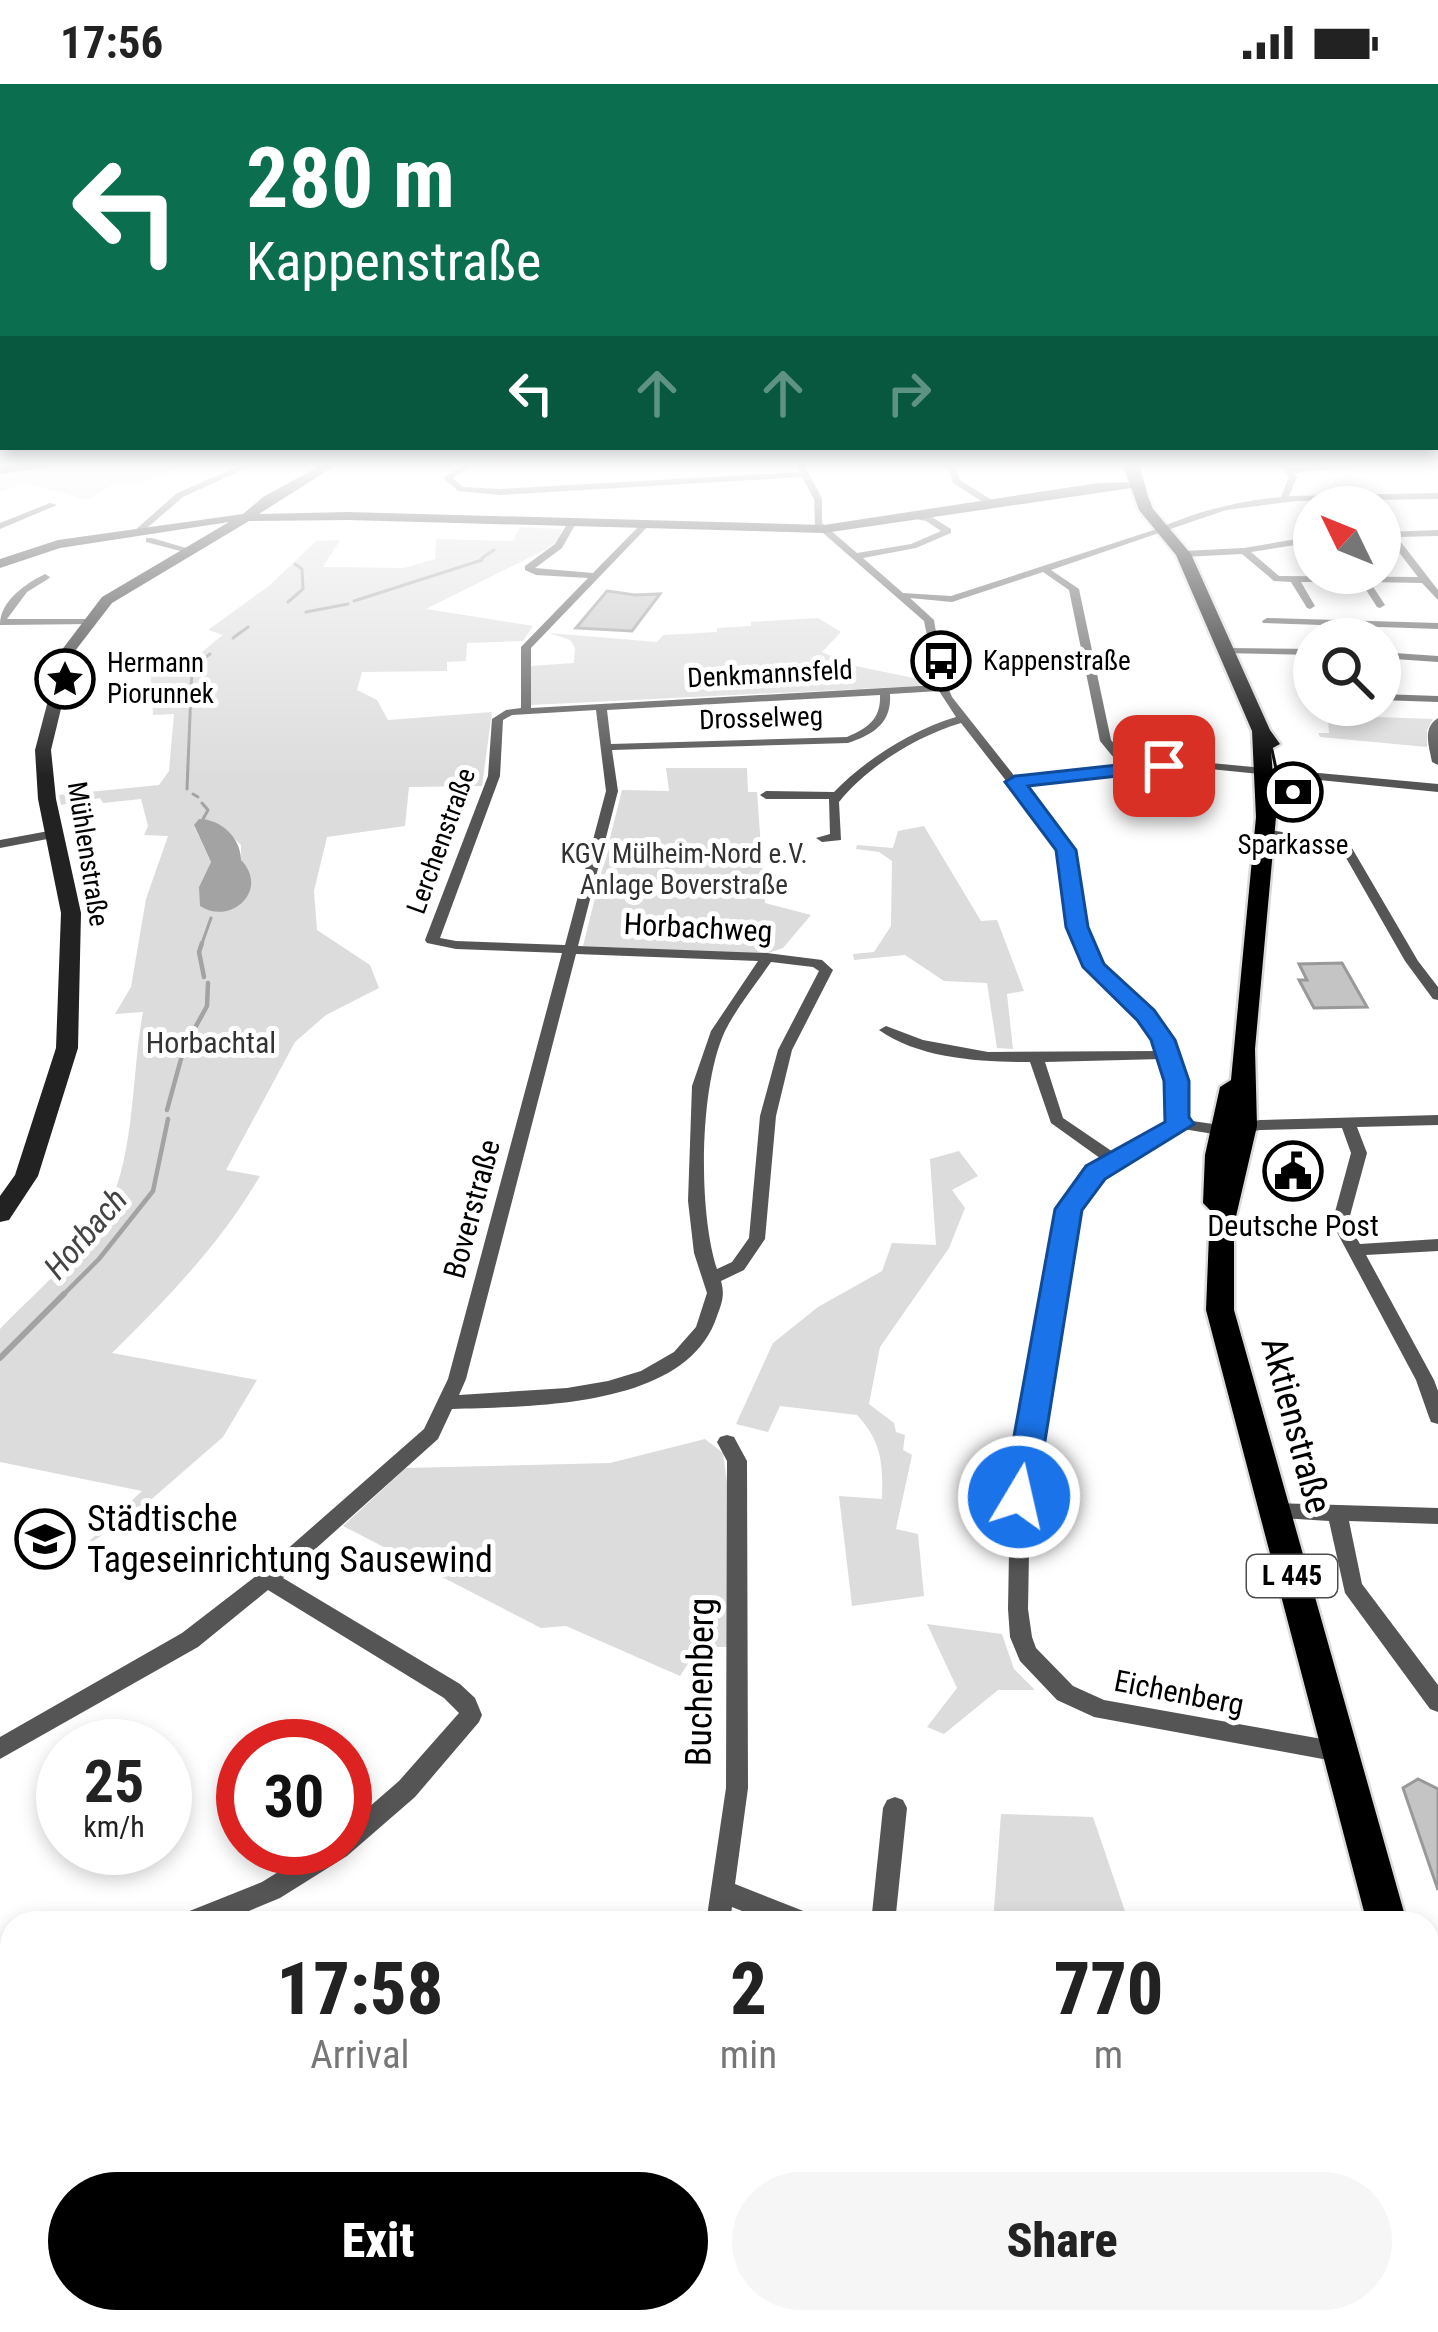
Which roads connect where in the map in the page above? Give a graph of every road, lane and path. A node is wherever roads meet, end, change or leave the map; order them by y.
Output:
1 (160, 567) edge
2 (530, 567) edge
3 (603, 567) edge
4 (871, 567) edge
5 (1045, 567) edge
6 (1189, 567) edge
7 (1263, 567) edge
8 (1414, 567) edge
9 (1042, 568) junction
10 (594, 576) junction
11 (45, 577) dead end
12 (1293, 579) edge
13 (1401, 580) edge
14 (1426, 580) junction
15 (1303, 594) edge
16 (1374, 594) edge
17 (906, 595) junction
18 (1438, 597) edge
19 (952, 599) junction
20 (1381, 605) dead end
21 (1310, 606) dead end
22 (929, 620) junction
23 (1267, 621) dead end
24 (0, 622) edge
25 (88, 622) junction
26 (1438, 626) edge
27 (1226, 651) junction
28 (1293, 652) edge
29 (1401, 656) edge
30 (1438, 659) edge
31 (942, 688) junction
32 (885, 693) junction
33 (1401, 698) edge
34 (1438, 699) edge
35 (601, 707) junction
36 (526, 711) junction
37 (963, 719) junction
38 (1438, 721) edge
39 (608, 747) junction
40 (1438, 762) edge
41 (1130, 769) junction
42 (1271, 772) junction
43 (1015, 782) junction
44 (1438, 788) edge
45 (766, 795) dead end
46 (836, 796) junction
47 (1265, 825) junction
48 (54, 834) junction
49 (822, 838) dead end
50 (0, 844) edge
51 (573, 950) junction
52 (767, 958) junction
53 (1438, 996) edge
54 (886, 1030) dead end
55 (1035, 1055) junction
56 (1169, 1055) junction
57 (1438, 1120) edge
58 (1181, 1124) junction
59 (1348, 1124) junction
60 (1233, 1129) junction
61 (1114, 1161) junction
62 (0, 1214) edge
63 (1438, 1245) edge
64 (1354, 1250) junction
65 (714, 1277) junction
66 (1431, 1381) edge
67 (450, 1402) junction
68 (1438, 1417) edge
69 (727, 1442) dead end
70 (1273, 1511) junction
71 (1337, 1513) junction
72 (1438, 1516) edge
73 (267, 1579) junction
74 (1438, 1702) edge
75 (0, 1749) edge
76 (1340, 1752) junction
77 (895, 1808) dead end
78 (372, 1819) edge
79 (295, 1875) edge
80 (722, 1891) junction
81 (220, 1911) edge
82 (720, 1911) edge
83 (772, 1911) edge
84 (884, 1911) edge
85 (1385, 1911) edge

1 - 25 street, Mühlenstraße
2 - 10 street
3 - 10 street
4 - 17 street
5 - 9 street
6 - 27 main road, Aktienstraße / L 445
7 - 12 street
8 - 14 street
9 - 19 street
9 - 41 street
10 - 36 street
11 - 24 street
13 - 14 street
14 - 18 street
15 - 21 street
16 - 20 street
17 - 19 street
17 - 22 street
19 - 22 street
22 - 31 street
23 - 26 street
24 - 25 street
25 - 48 street, Mühlenstraße
27 - 28 street
27 - 42 main road, Aktienstraße / L 445
29 - 30 street
31 - 32 street, Denkmannsfeld
31 - 37 street
32 - 35 street, Denkmannsfeld
32 - 39 street, Drosselweg
33 - 34 street
35 - 36 street
35 - 39 street, Boverstraße
36 - 51 street, Lerchenstraße
37 - 43 street
37 - 46 street
38 - 40 street
39 - 51 street, Boverstraße
41 - 42 street
41 - 43 street
42 - 44 street
42 - 47 main road, Aktienstraße / L 445
43 - 56 street
45 - 46 street
46 - 49 street
47 - 53 street
47 - 60 main road, Aktienstraße / L 445
48 - 50 street
48 - 62 street, Mühlenstraße
51 - 52 street, Horbachweg
51 - 67 street, Boverstraße
52 - 65 street
52 - 65 street, Horbachweg
54 - 55 street
55 - 56 street
55 - 61 street
56 - 58 street
57 - 59 street
58 - 60 street
58 - 61 street, Eichenberg
59 - 60 street
59 - 64 street
60 - 70 main road, Aktienstraße / L 445
61 - 76 street, Eichenberg
63 - 64 street
64 - 66 street
65 - 67 street
66 - 68 street
67 - 73 street, Boverstraße
69 - 80 street, Buchenberg
70 - 71 street
70 - 76 main road, Aktienstraße / L 445
71 - 72 street
71 - 74 street
73 - 75 street, Boverstraße
73 - 78 street
76 - 85 main road, Aktienstraße / L 445
77 - 84 street
79 - 81 street
80 - 82 street, Buchenberg
80 - 83 street

